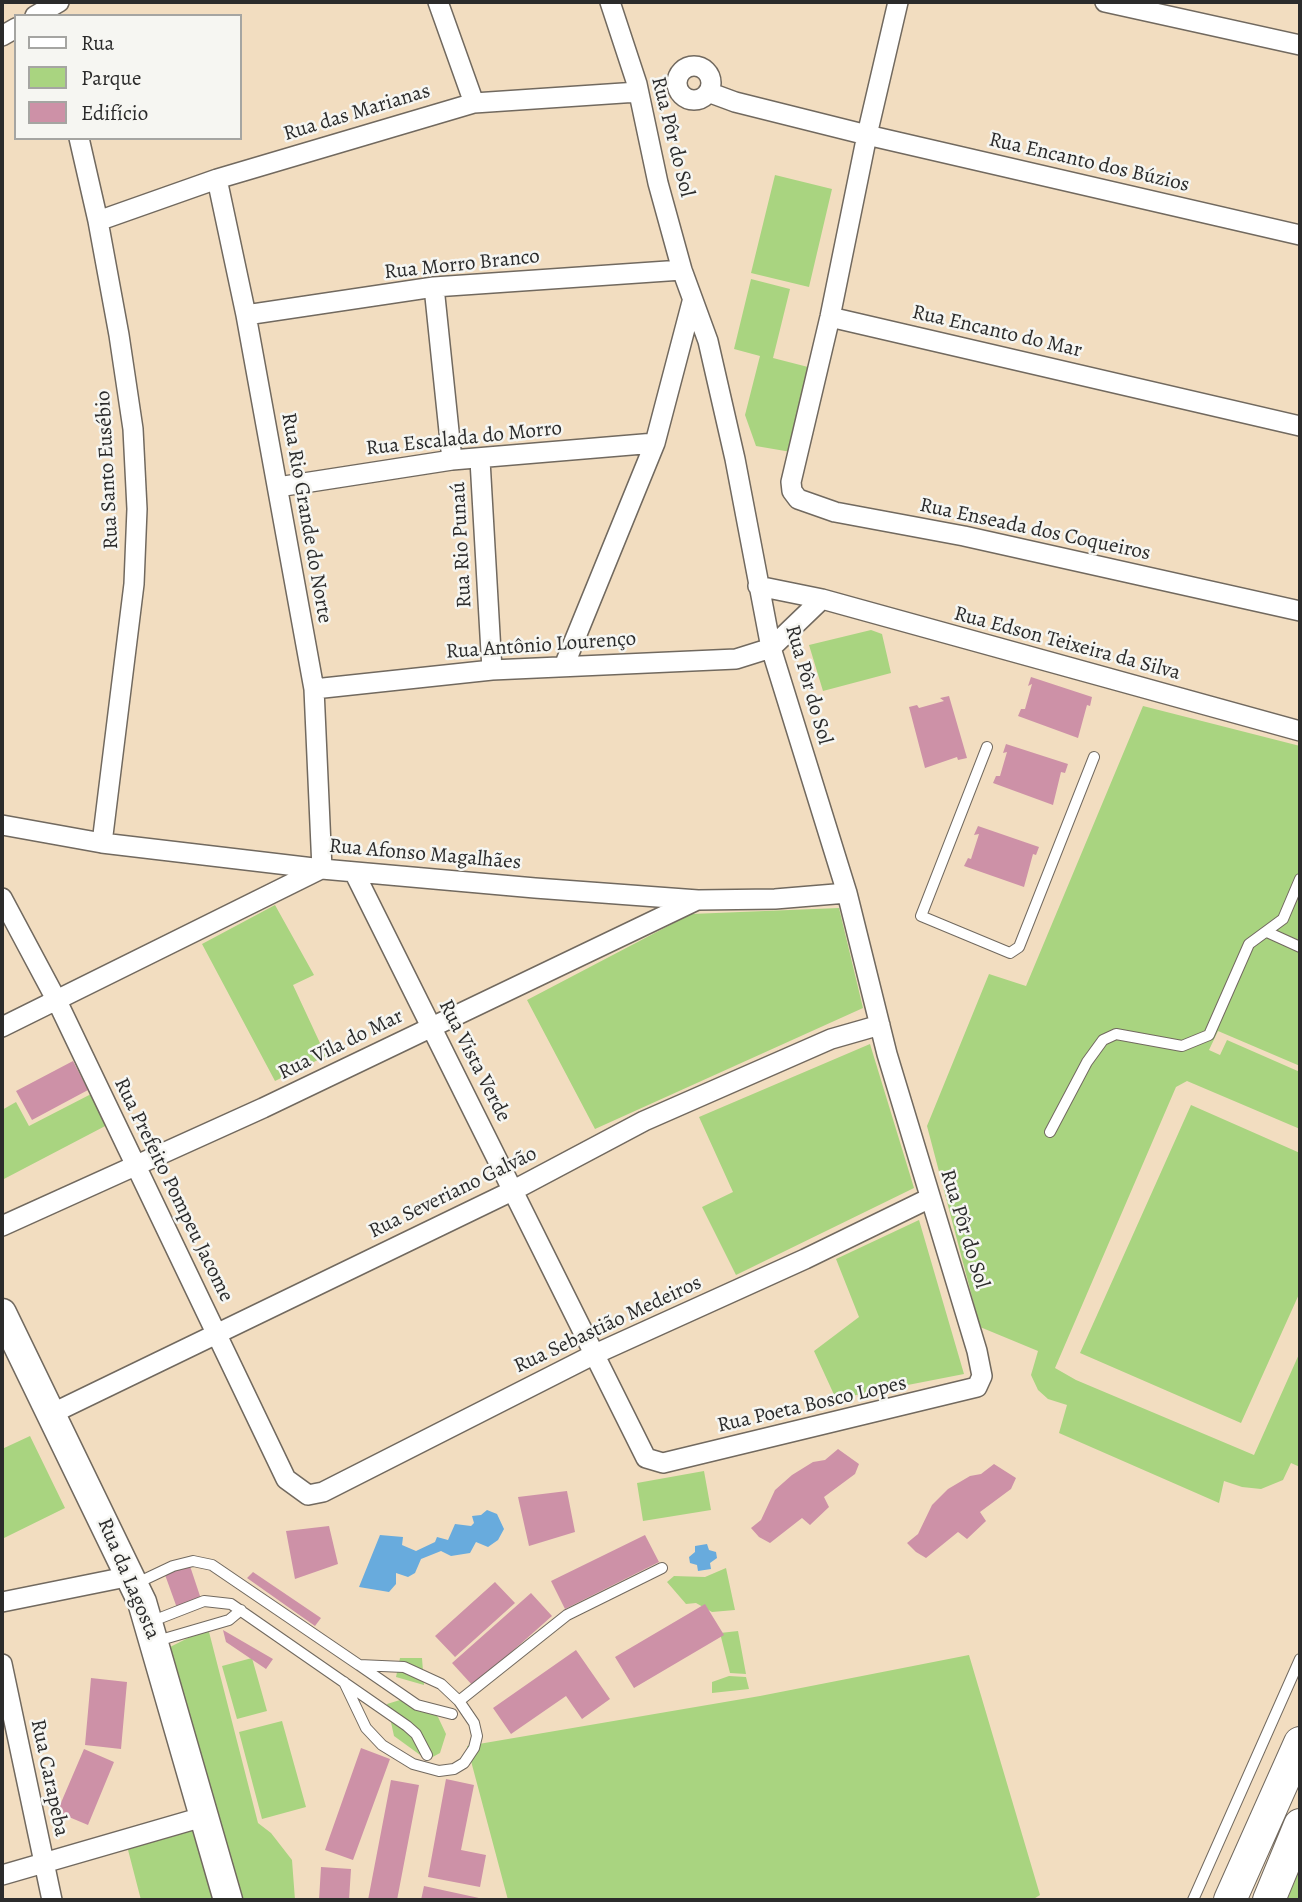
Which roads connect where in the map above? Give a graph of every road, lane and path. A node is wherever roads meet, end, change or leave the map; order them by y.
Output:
1 (438, 2) edge
2 (610, 2) edge
3 (898, 2) edge
4 (1105, 2) edge
5 (1300, 45) edge
6 (638, 92) junction
7 (708, 92) dead end
8 (474, 103) junction
9 (867, 135) junction
10 (79, 140) edge
11 (217, 179) junction
12 (98, 221) junction
13 (1300, 235) edge
14 (682, 270) junction
15 (434, 287) junction
16 (692, 302) junction
17 (246, 315) junction
18 (830, 317) junction
19 (1300, 426) edge
20 (655, 443) junction
21 (452, 460) junction
22 (480, 460) junction
23 (278, 487) junction
24 (758, 586) junction
25 (822, 599) junction
26 (1300, 611) edge
27 (771, 648) junction
28 (564, 666) junction
29 (492, 670) junction
30 (314, 689) junction
31 (1300, 730) edge
32 (987, 747) dead end
33 (1094, 757) dead end
34 (2, 825) edge
35 (102, 843) junction
36 (322, 869) junction
37 (354, 872) junction
38 (1300, 879) edge
39 (847, 893) junction
40 (2, 898) edge
41 (698, 900) junction
42 (1267, 932) junction
43 (1300, 947) edge
44 (57, 1001) junction
45 (880, 1025) junction
46 (432, 1026) junction
47 (2, 1027) edge
48 (1050, 1132) dead end
49 (135, 1165) junction
50 (514, 1190) junction
51 (930, 1198) junction
52 (2, 1226) edge
53 (2, 1313) edge
54 (218, 1335) junction
55 (593, 1355) junction
56 (982, 1376) joint
57 (51, 1414) junction
58 (646, 1458) joint
59 (308, 1495) joint
60 (662, 1568) dead end
61 (133, 1580) junction
62 (2, 1602) edge
63 (241, 1610) junction
64 (153, 1632) junction
65 (1300, 1659) edge
66 (2, 1664) edge
67 (359, 1665) junction
68 (344, 1682) junction
69 (459, 1701) junction
70 (452, 1714) dead end
71 (1300, 1743) edge
72 (427, 1755) dead end
73 (206, 1816) junction
74 (1300, 1825) edge
75 (44, 1864) junction
76 (2, 1875) edge
77 (1237, 1898) edge
78 (52, 1900) edge
79 (228, 1900) edge
80 (1193, 1900) edge
81 (1269, 1900) edge

1 - 8 street
2 - 6 street, Rua Pôr do Sol
3 - 9 street
4 - 5 street
6 - 8 street, Rua das Marianas
6 - 14 street, Rua Pôr do Sol
7 - 9 street, Rua Encanto dos Búzios
8 - 11 street, Rua das Marianas
9 - 13 street, Rua Encanto dos Búzios
9 - 18 street
10 - 12 street, Rua Santo Eusébio
11 - 12 street, Rua das Marianas
11 - 17 street, Rua Rio Grande do Norte
12 - 35 street, Rua Santo Eusébio
14 - 15 street, Rua Morro Branco
14 - 16 street, Rua Pôr do Sol
15 - 17 street, Rua Morro Branco
15 - 21 street
16 - 20 street
16 - 24 street, Rua Pôr do Sol
17 - 23 street, Rua Rio Grande do Norte
18 - 19 street, Rua Encanto do Mar
18 - 26 street, Rua Enseada dos Coqueiros
20 - 22 street, Rua Escalada do Morro
20 - 28 street
21 - 22 street, Rua Escalada do Morro
21 - 23 street, Rua Escalada do Morro
22 - 29 street, Rua Rio Punaú
23 - 30 street, Rua Rio Grande do Norte
24 - 25 street, Rua Edson Teixeira da Silva
24 - 27 street, Rua Pôr do Sol
25 - 27 street
25 - 31 street, Rua Edson Teixeira da Silva
27 - 28 street, Rua Antônio Lourenço
27 - 39 street, Rua Pôr do Sol
28 - 29 street, Rua Antônio Lourenço
29 - 30 street, Rua Antônio Lourenço
30 - 36 street, Rua Rio Grande do Norte
32 - 33 lane
34 - 35 street, Rua Afonso Magalhães
35 - 36 street, Rua Afonso Magalhães
36 - 37 street, Rua Afonso Magalhães
36 - 44 street
37 - 41 street, Rua Afonso Magalhães
37 - 46 street, Rua Vista Verde
38 - 42 lane
39 - 41 street, Rua Afonso Magalhães
39 - 45 street, Rua Pôr do Sol
40 - 44 street, Rua Prefeito Pompeu Jacome
41 - 46 street, Rua Vila do Mar
42 - 43 lane
42 - 48 lane
44 - 47 street
44 - 49 street, Rua Prefeito Pompeu Jacome
45 - 50 street, Rua Severiano Galvão
45 - 51 street, Rua Pôr do Sol
46 - 49 street, Rua Vila do Mar
46 - 50 street, Rua Vista Verde
49 - 52 street, Rua Vila do Mar
49 - 54 street, Rua Prefeito Pompeu Jacome
50 - 54 street, Rua Severiano Galvão
50 - 55 street, Rua Vista Verde
51 - 55 street, Rua Sebastião Medeiros
51 - 56 street, Rua Pôr do Sol
53 - 57 street, Rua da Lagosta
54 - 57 street, Rua Severiano Galvão
54 - 59 street, Rua Prefeito Pompeu Jacome
55 - 58 street, Rua Vista Verde
55 - 59 street, Rua Sebastião Medeiros
56 - 58 street, Rua Poeta Bosco Lopes
57 - 61 street, Rua da Lagosta
60 - 69 lane
61 - 62 street
61 - 64 street, Rua da Lagosta
61 - 67 lane
63 - 64 lane
63 - 64 lane
63 - 68 lane
64 - 73 street, Rua da Lagosta
65 - 80 lane
66 - 75 street, Rua Carapeba
67 - 69 lane
67 - 70 lane
68 - 69 lane
68 - 72 lane
71 - 77 main road
73 - 75 street
73 - 79 street, Rua da Lagosta
74 - 81 main road
75 - 76 street
75 - 78 street, Rua Carapeba

